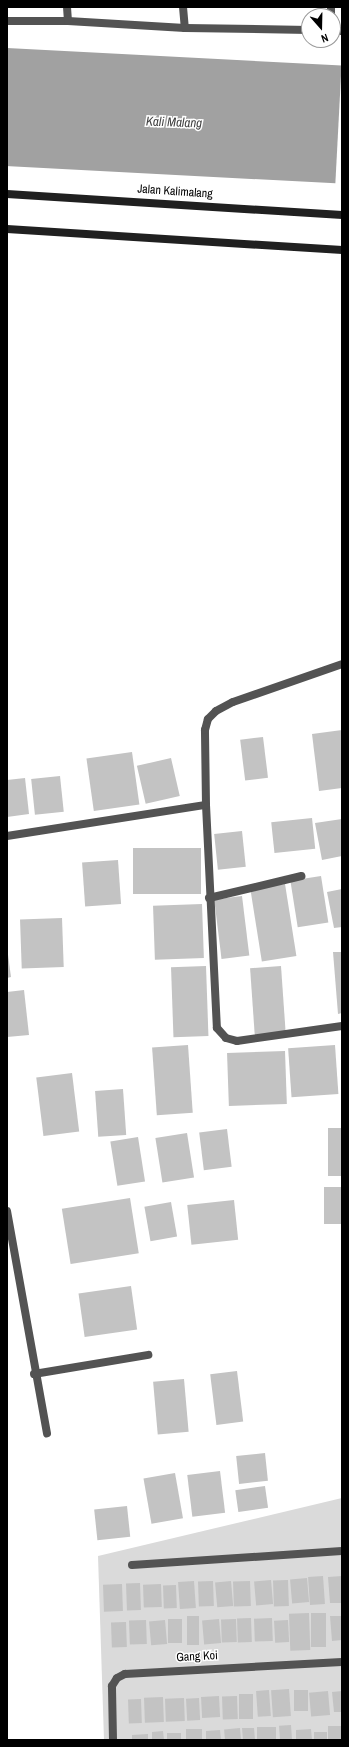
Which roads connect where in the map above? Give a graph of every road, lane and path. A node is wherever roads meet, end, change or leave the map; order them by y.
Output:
1 (67, 7) edge
2 (183, 7) edge
3 (68, 20) junction
4 (7, 21) edge
5 (185, 28) junction
6 (301, 30) edge
7 (7, 194) edge
8 (342, 214) edge
9 (7, 229) edge
10 (342, 250) edge
11 (342, 664) edge
12 (206, 805) junction
13 (7, 836) edge
14 (301, 876) dead end
15 (209, 898) junction
16 (342, 1026) edge
17 (7, 1211) edge
18 (148, 1355) dead end
19 (34, 1374) junction
20 (47, 1433) dead end
21 (342, 1551) edge
22 (132, 1565) dead end
23 (342, 1662) edge
24 (113, 1740) edge

1 - 3 street
2 - 5 street
3 - 4 street
3 - 5 street
5 - 6 street
7 - 8 main road, Jalan Kalimalang
9 - 10 main road
11 - 12 street
12 - 13 street
12 - 15 street
14 - 15 street
15 - 16 street
17 - 19 street
18 - 19 street
19 - 20 street
21 - 22 street
23 - 24 street, Gang Koi

